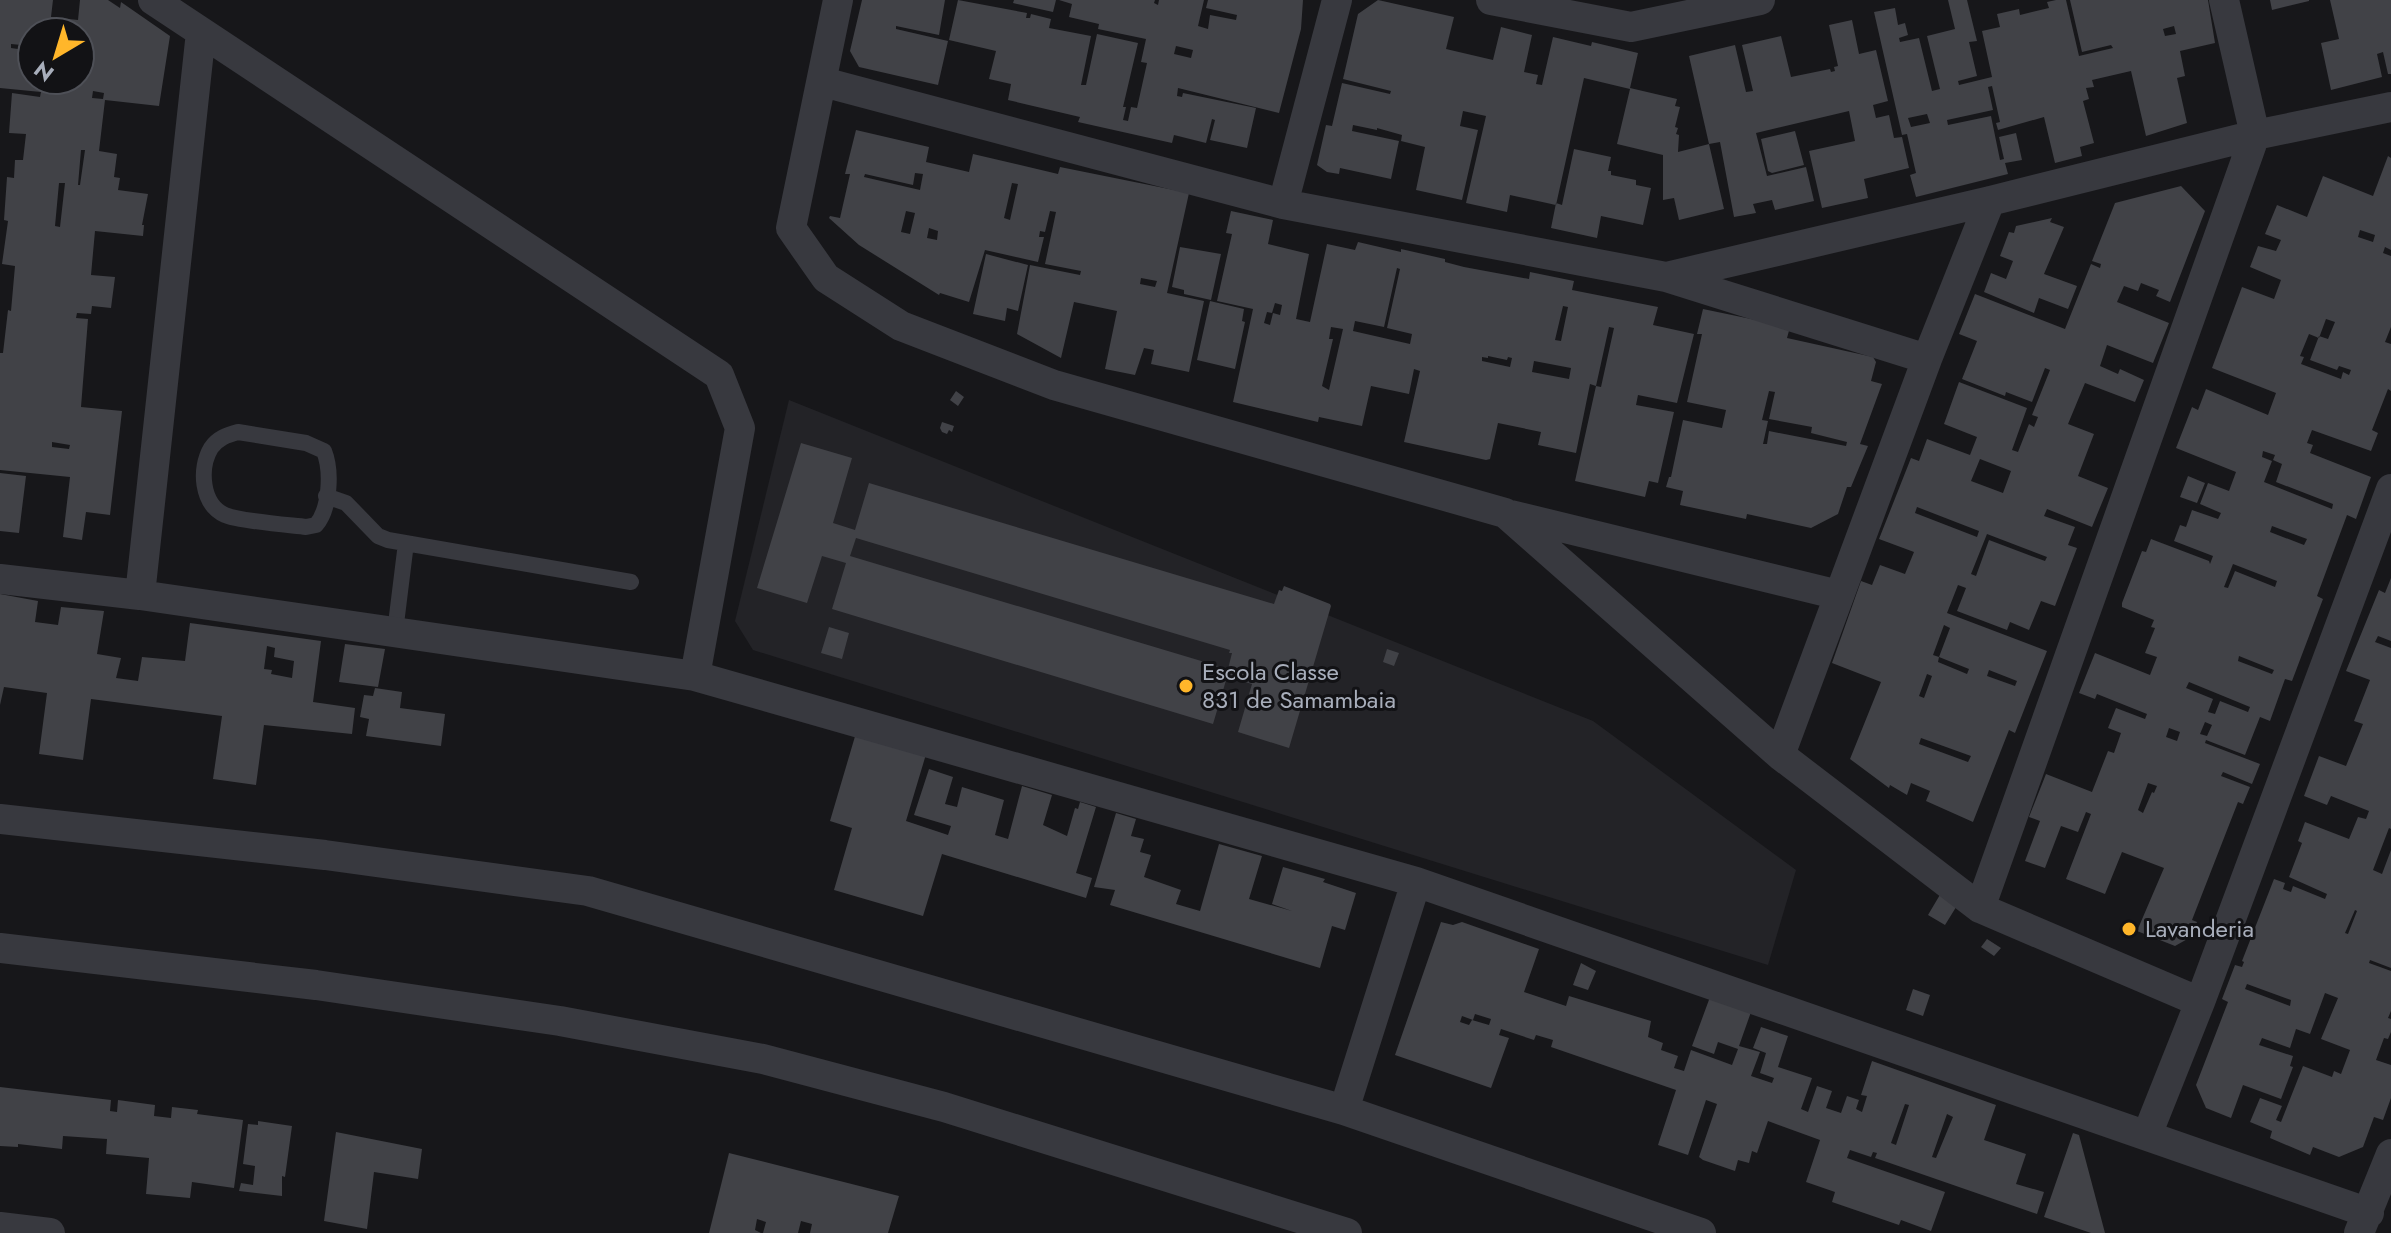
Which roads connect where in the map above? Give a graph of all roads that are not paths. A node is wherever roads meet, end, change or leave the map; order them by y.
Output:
1 (153, 0) edge
2 (838, 0) edge
3 (1337, 0) edge
4 (1491, 0) edge
5 (2224, 0) edge
6 (1745, 1) edge
7 (201, 32) junction
8 (823, 82) junction
9 (2391, 107) edge
10 (2255, 135) junction
11 (1990, 201) junction
12 (1283, 204) junction
13 (1666, 277) junction
14 (1927, 359) junction
15 (2391, 489) edge
16 (326, 496) junction
17 (1505, 513) junction
18 (406, 543) junction
19 (0, 579) edge
20 (631, 582) dead end
21 (140, 595) junction
22 (1839, 595) junction
23 (395, 632) junction
24 (695, 676) junction
25 (1780, 755) junction
26 (0, 819) edge
27 (1416, 882) junction
28 (1980, 908) junction
29 (0, 948) edge
30 (2200, 1002) junction
31 (1344, 1110) junction
32 (2147, 1135) junction
33 (2391, 1154) edge
34 (2364, 1223) edge
35 (0, 1227) edge
36 (1313, 1227) edge
37 (1696, 1232) edge
38 (50, 1233) edge
39 (1347, 1233) edge

1 - 7 street
2 - 8 street
3 - 12 street
4 - 6 street
5 - 10 street
7 - 21 street
7 - 24 street
8 - 12 street
8 - 17 street
9 - 10 street
10 - 11 street
10 - 28 street
11 - 13 street
11 - 14 street
12 - 13 street
13 - 14 street
14 - 22 street
15 - 30 street
16 - 16 lane
16 - 18 lane
17 - 22 street
17 - 25 street
18 - 20 lane
18 - 23 lane
19 - 21 street
21 - 23 street
22 - 25 street
23 - 24 street
24 - 27 street
25 - 28 street
26 - 31 street
27 - 31 street
27 - 32 street
28 - 30 street
29 - 36 street
30 - 32 street
31 - 37 street
32 - 34 street
33 - 34 street
35 - 38 street
36 - 39 street

